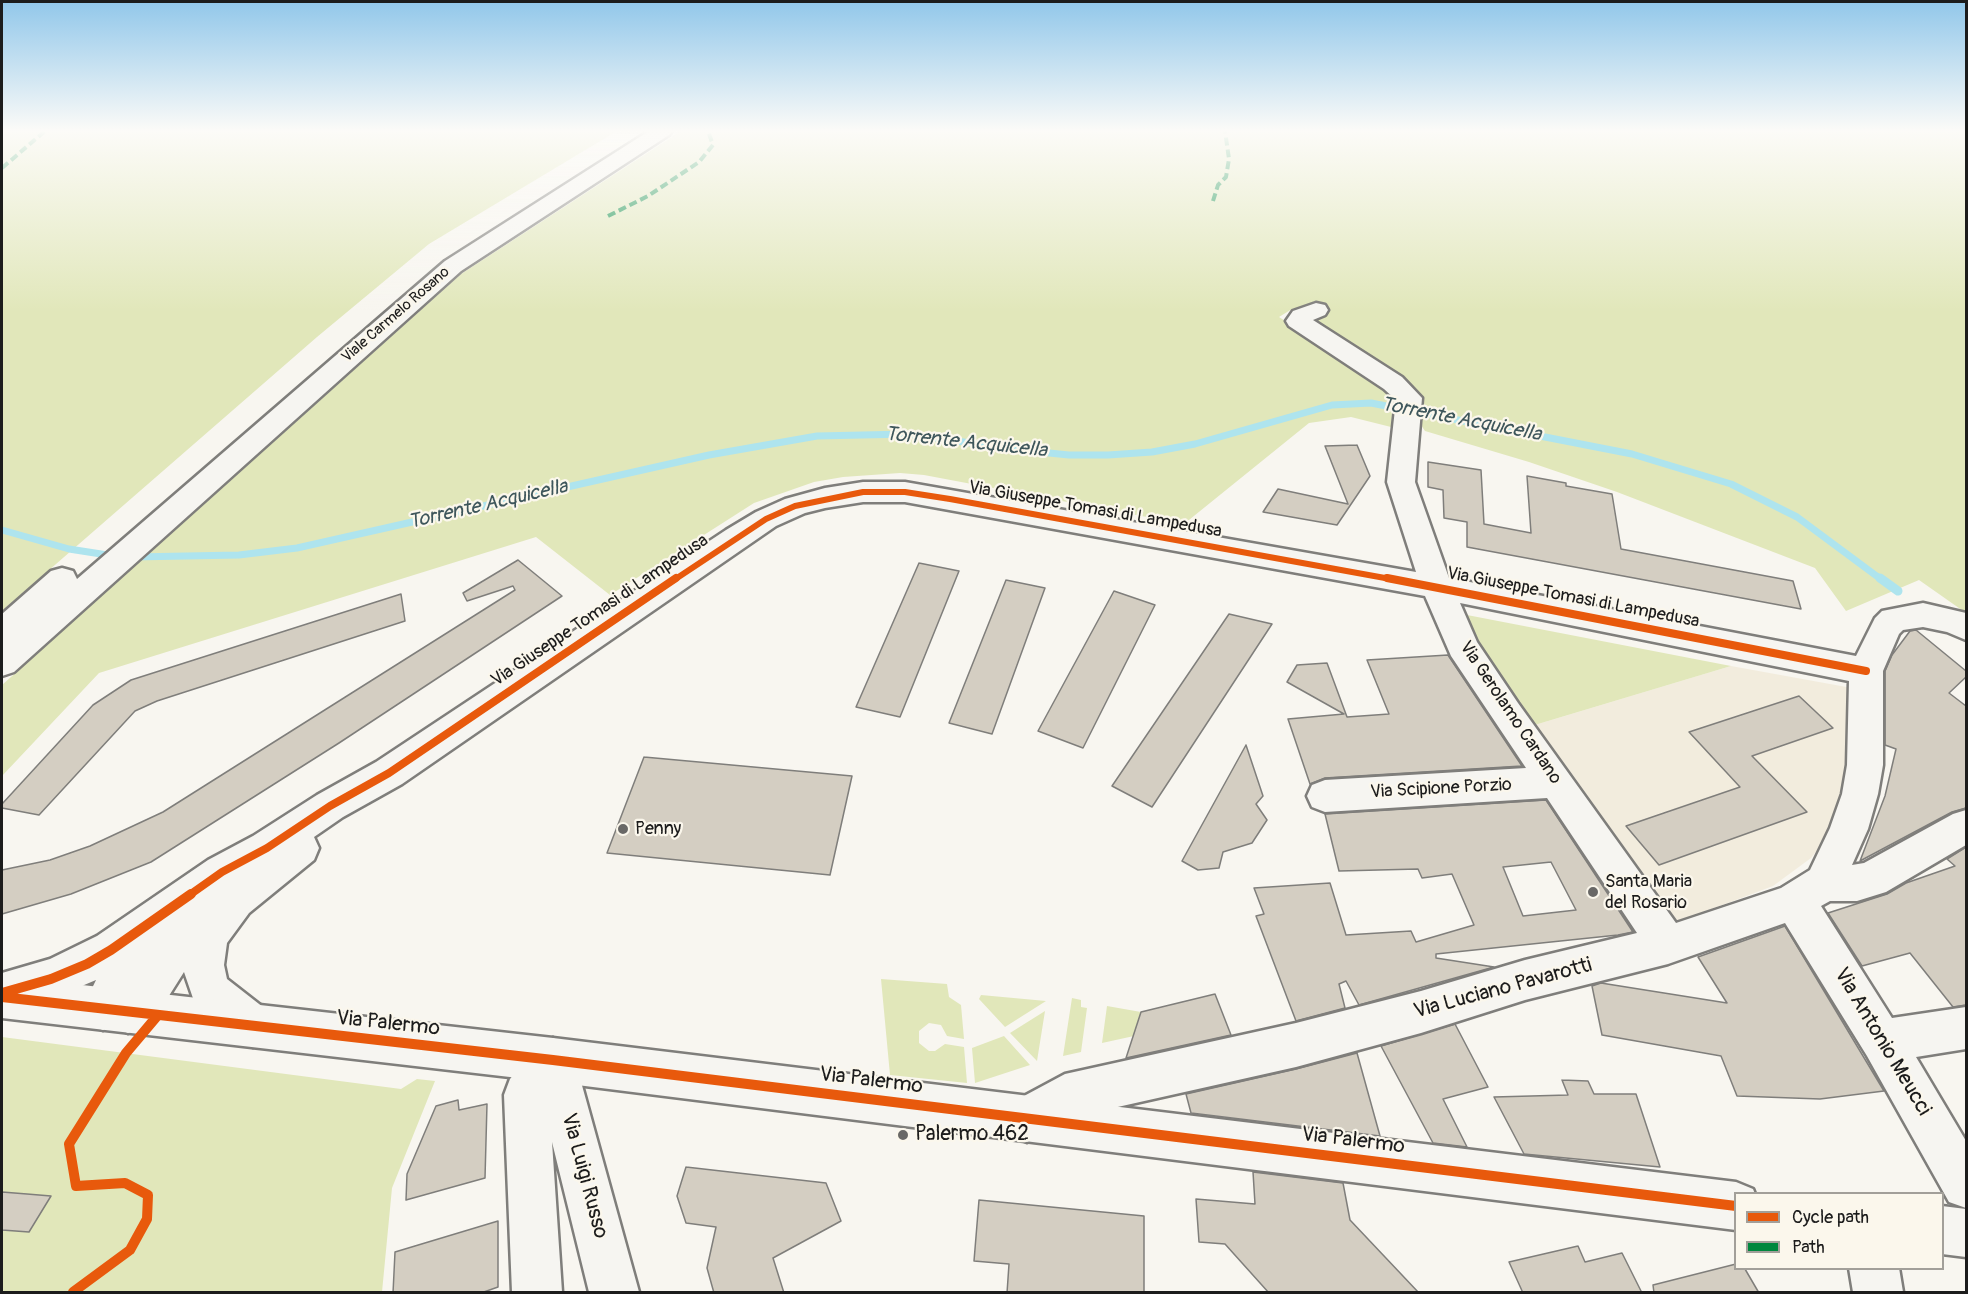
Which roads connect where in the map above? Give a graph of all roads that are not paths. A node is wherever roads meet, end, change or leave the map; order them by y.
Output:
1 (535, 191) edge
2 (569, 191) edge
3 (413, 271) dead end
4 (1316, 310) dead end
5 (1437, 587) junction
6 (61, 595) junction
7 (1961, 625) edge
8 (2, 632) edge
9 (2, 663) edge
10 (1866, 671) junction
11 (389, 773) junction
12 (1556, 783) junction
13 (1325, 796) dead end
14 (338, 815) junction
15 (1966, 826) edge
16 (267, 848) junction
17 (1808, 893) junction
18 (1668, 945) junction
19 (2, 995) edge
20 (129, 1012) junction
21 (254, 1026) junction
22 (1966, 1028) edge
23 (1882, 1041) junction
24 (553, 1060) junction
25 (1027, 1119) junction
26 (1966, 1185) edge
27 (1734, 1206) edge
28 (1944, 1230) edge
29 (1966, 1233) edge
30 (1874, 1270) edge
31 (537, 1293) edge
32 (614, 1293) edge
33 (1878, 1293) edge

1 - 3 street, Viale Carmelo Rosano
2 - 6 street, Viale Carmelo Rosano
4 - 5 street, Via Gerolamo Cardano
5 - 10 street, Via Giuseppe Tomasi di Lampedusa
5 - 11 street, Via Giuseppe Tomasi di Lampedusa
5 - 12 street, Via Gerolamo Cardano
6 - 8 street
6 - 9 street
7 - 10 street
10 - 17 street
11 - 14 street
11 - 16 street
12 - 13 street, Via Scipione Porzio
12 - 18 street, Via Gerolamo Cardano
14 - 20 street
14 - 21 street
15 - 17 street, Via Luciano Pavarotti
16 - 19 street
16 - 20 street
17 - 18 street, Via Luciano Pavarotti
17 - 23 street, Via Antonio Meucci
18 - 25 street, Via Luciano Pavarotti
19 - 20 street, Via Palermo
20 - 21 street, Via Palermo
21 - 24 street, Via Palermo
22 - 23 street
23 - 26 street, Via Antonio Meucci
24 - 25 street, Via Palermo
24 - 31 street
24 - 32 street, Via Luigi Russo
25 - 27 street, Via Palermo
28 - 29 street
30 - 33 street

